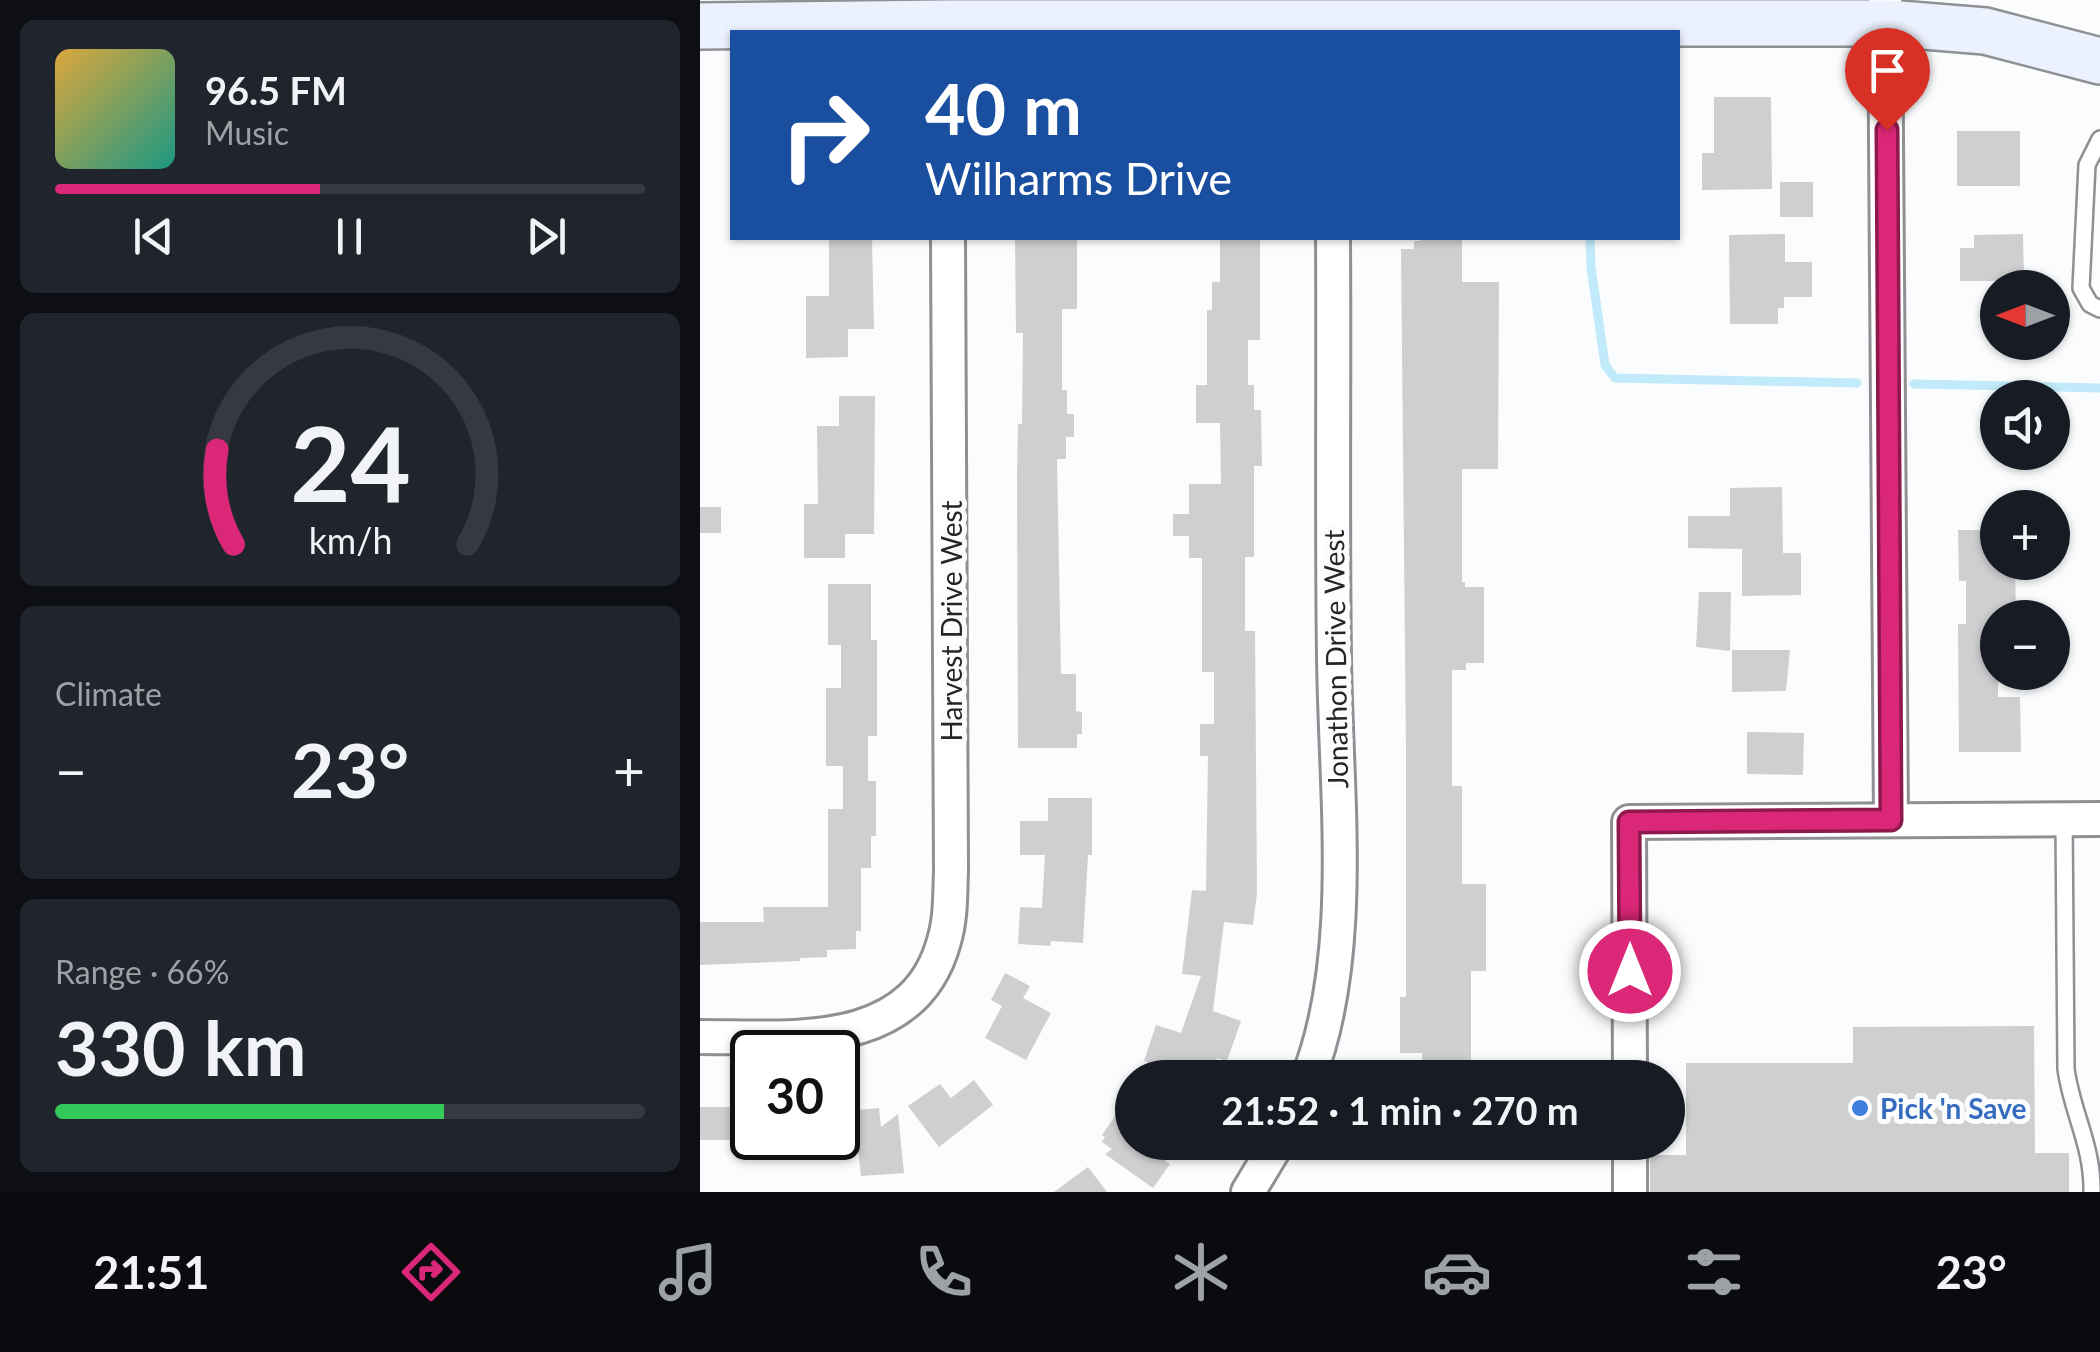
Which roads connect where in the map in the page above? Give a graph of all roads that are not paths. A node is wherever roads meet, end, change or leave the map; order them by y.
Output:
1 (1886, 12) edge
2 (946, 18) edge
3 (1333, 18) edge
4 (700, 26) edge
5 (2100, 61) edge
6 (2100, 139) edge
7 (948, 240) edge
8 (1334, 240) edge
9 (2100, 309) edge
10 (2064, 819) junction
11 (2100, 819) edge
12 (1891, 820) junction
13 (700, 1037) edge
14 (1313, 1060) edge
15 (1630, 1060) edge
16 (1267, 1160) edge
17 (1630, 1160) edge
18 (1248, 1192) edge
19 (1630, 1192) edge
20 (2092, 1192) edge

1 - 3 street
1 - 5 street
1 - 12 street
2 - 3 street
2 - 4 street
6 - 9 lane
7 - 13 street, Harvest Drive West
8 - 14 street, Jonathon Drive West
10 - 11 street
10 - 12 street
10 - 20 lane
12 - 15 street
16 - 18 street
17 - 19 street

